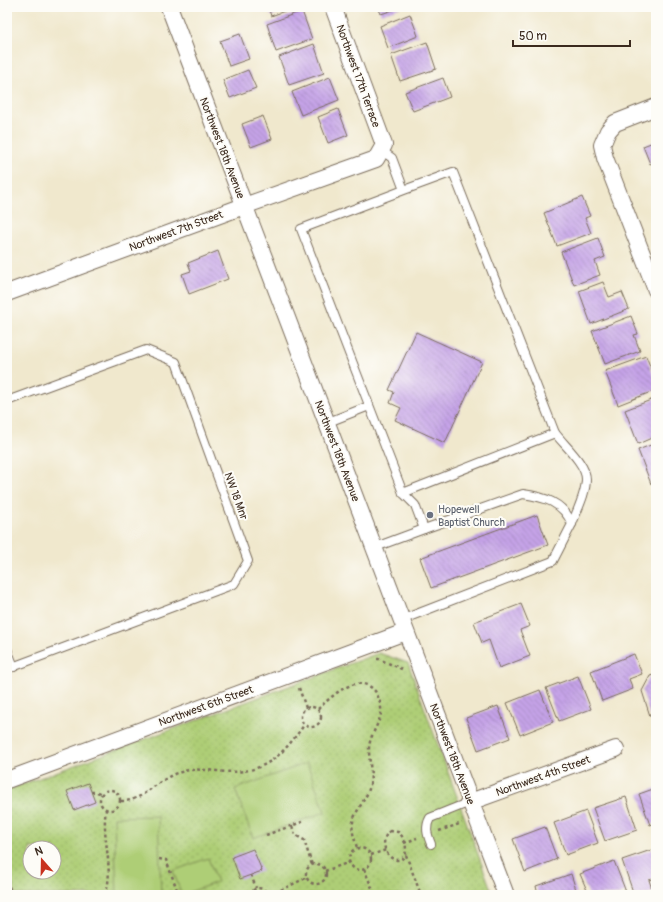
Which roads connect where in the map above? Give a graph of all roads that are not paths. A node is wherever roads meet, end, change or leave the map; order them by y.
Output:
1 (169, 7) edge
2 (333, 7) edge
3 (656, 106) edge
4 (382, 148) junction
5 (404, 190) junction
6 (244, 206) junction
7 (656, 290) edge
8 (7, 293) edge
9 (7, 401) edge
10 (369, 406) junction
11 (326, 423) junction
12 (555, 434) junction
13 (403, 493) junction
14 (572, 524) junction
15 (424, 529) junction
16 (373, 548) junction
17 (403, 626) junction
18 (7, 649) edge
19 (10, 668) edge
20 (616, 749) dead end
21 (7, 780) edge
22 (463, 805) junction
23 (431, 844) dead end
24 (506, 895) edge

1 - 6 street, Northwest 18th Avenue
2 - 4 street, Northwest 17th Terrace
3 - 7 street
4 - 5 lane
4 - 6 street, Northwest 7th Street
5 - 10 lane
5 - 12 lane
6 - 8 street, Northwest 7th Street
6 - 11 street, Northwest 18th Avenue
9 - 19 lane, NW 18 Mnr
10 - 11 lane
10 - 13 lane
11 - 16 street, Northwest 18th Avenue
12 - 13 lane
12 - 14 lane
13 - 15 lane
14 - 15 lane
14 - 17 lane
15 - 16 lane
16 - 17 street, Northwest 18th Avenue
17 - 21 street, Northwest 6th Street
17 - 22 street, Northwest 18th Avenue
18 - 19 lane, NW 18 Mnr
20 - 22 street, Northwest 4th Street
22 - 23 lane
22 - 24 street, Northwest 18th Avenue

